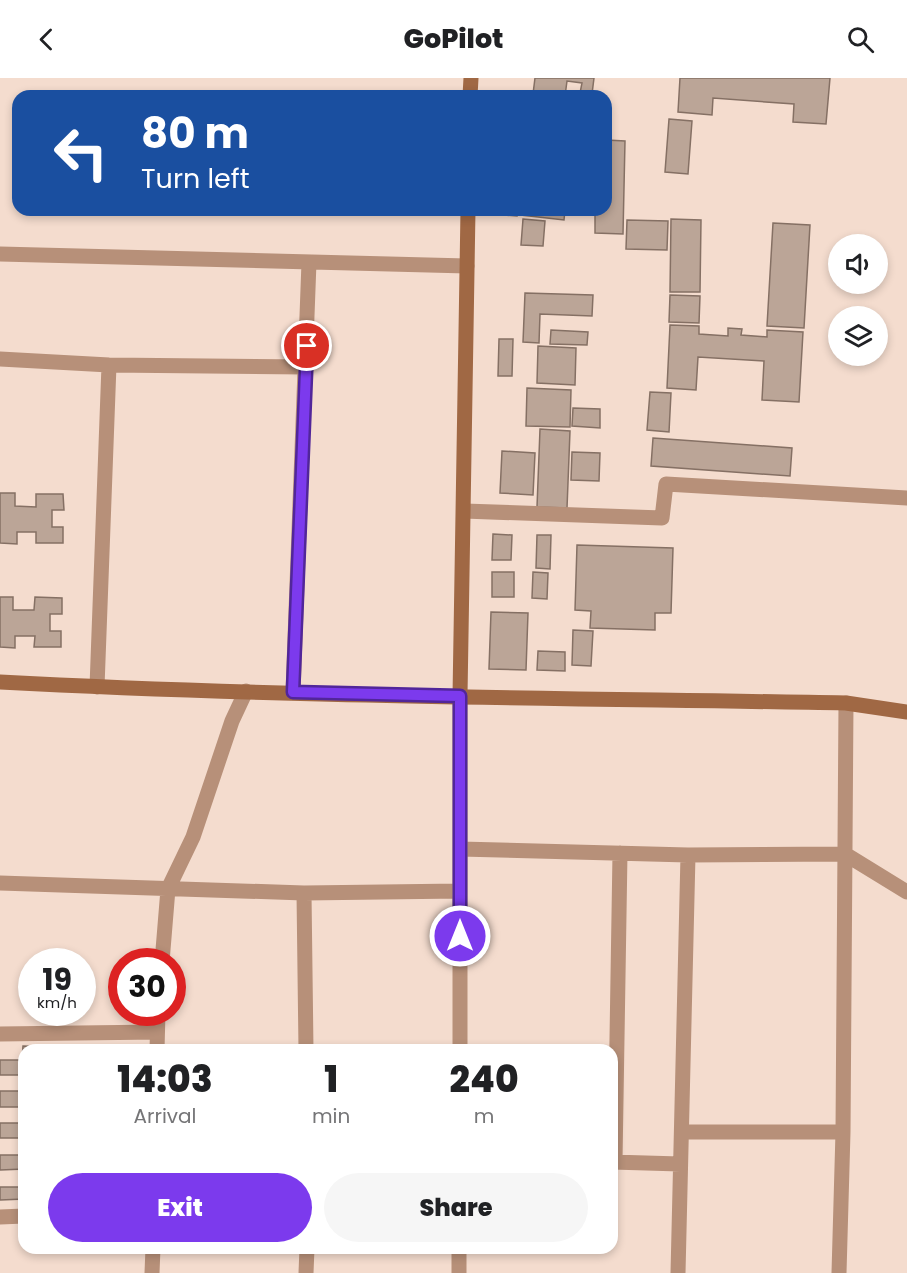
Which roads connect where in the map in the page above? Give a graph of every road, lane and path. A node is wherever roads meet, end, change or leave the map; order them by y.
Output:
1 (468, 216) edge
2 (0, 254) edge
3 (309, 262) junction
4 (468, 266) junction
5 (0, 359) edge
6 (109, 365) junction
7 (306, 367) junction
8 (907, 498) edge
9 (464, 511) junction
10 (0, 682) edge
11 (97, 687) junction
12 (246, 691) junction
13 (293, 692) junction
14 (460, 696) junction
15 (846, 703) junction
16 (907, 712) edge
17 (460, 849) junction
18 (620, 853) junction
19 (845, 854) junction
20 (688, 855) junction
21 (0, 883) edge
22 (168, 889) junction
23 (460, 891) junction
24 (907, 892) edge
25 (304, 893) junction
26 (163, 948) edge
27 (157, 1026) edge
28 (157, 1032) junction
29 (0, 1034) edge
30 (157, 1044) edge
31 (306, 1044) edge
32 (460, 1044) edge
33 (616, 1044) edge
34 (682, 1132) junction
35 (843, 1132) junction
36 (618, 1162) edge
37 (680, 1164) junction
38 (18, 1216) edge
39 (0, 1217) edge
40 (153, 1254) edge
41 (307, 1254) edge
42 (459, 1254) edge
43 (152, 1273) edge
44 (306, 1273) edge
45 (459, 1273) edge
46 (678, 1273) edge
47 (839, 1273) edge

1 - 4 street
2 - 3 street
3 - 4 street
3 - 7 street
4 - 9 street
5 - 6 street
6 - 7 street
6 - 11 street
7 - 13 street
8 - 9 street
9 - 14 street
10 - 11 street
11 - 12 street
12 - 13 street
12 - 22 street
13 - 14 street
14 - 15 street
14 - 17 street
15 - 16 street
15 - 19 street
17 - 18 street
17 - 23 street
18 - 20 street
18 - 33 street
19 - 20 street
19 - 24 street
19 - 35 street
20 - 34 street
21 - 22 street
22 - 25 street
22 - 26 street
23 - 25 street
23 - 32 street
25 - 31 street
27 - 28 street
28 - 29 street
28 - 30 street
34 - 35 street
34 - 37 street
35 - 47 street
36 - 37 street
37 - 46 street
38 - 39 street
40 - 43 street
41 - 44 street
42 - 45 street

